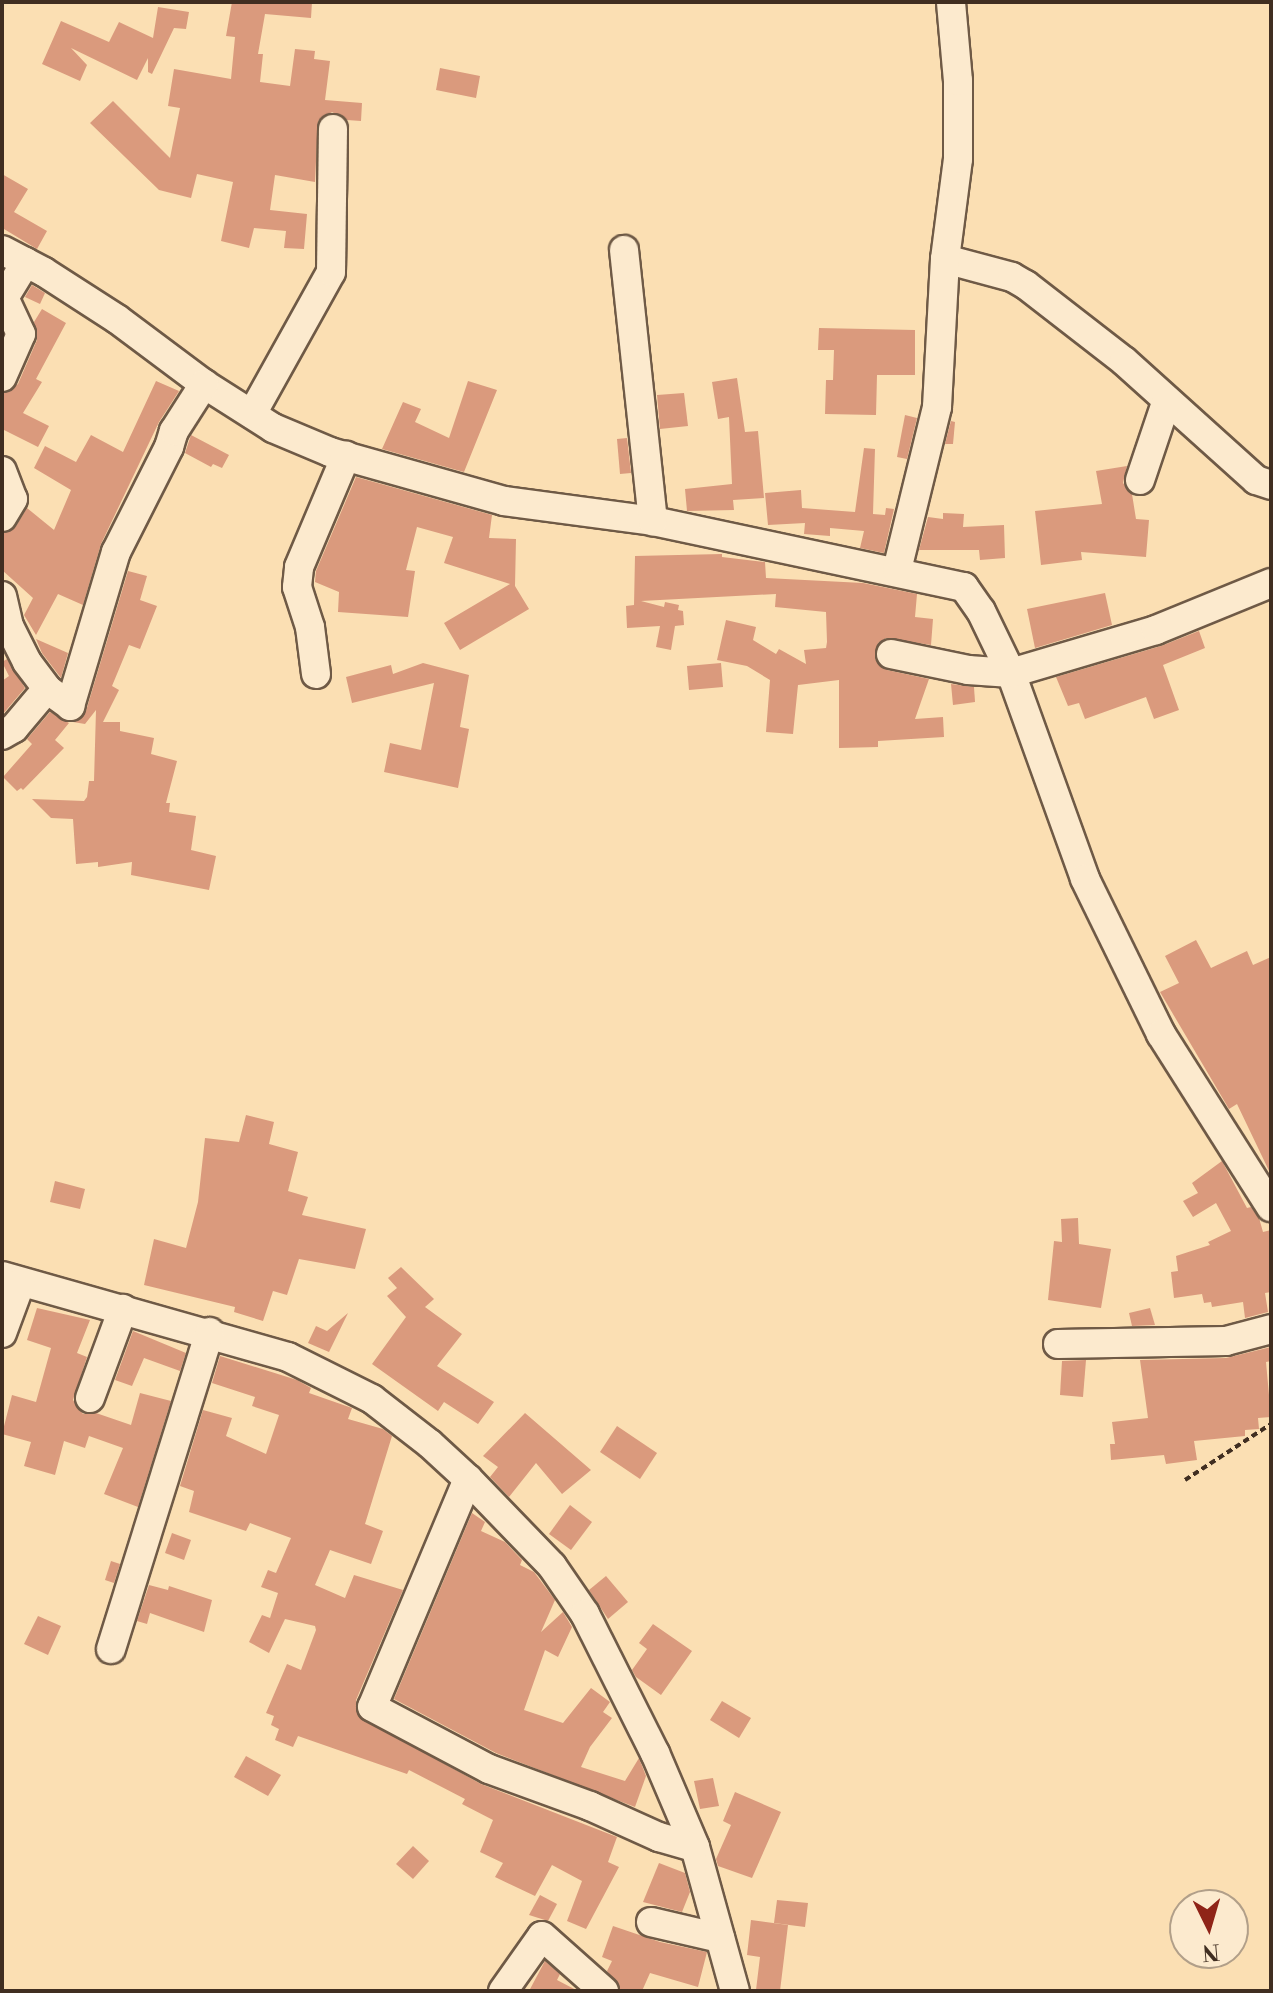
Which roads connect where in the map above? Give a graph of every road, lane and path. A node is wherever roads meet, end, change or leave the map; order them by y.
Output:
1 (951, 2) edge
2 (333, 129) dead end
3 (624, 250) dead end
4 (14, 256) edge
5 (945, 259) junction
6 (2, 377) edge
7 (204, 384) junction
8 (1167, 400) junction
9 (252, 414) junction
10 (346, 456) junction
11 (2, 471) edge
12 (1140, 480) dead end
13 (1271, 485) edge
14 (2, 517) edge
15 (653, 521) junction
16 (897, 570) junction
17 (1271, 583) edge
18 (2, 596) edge
19 (891, 654) dead end
20 (1011, 673) junction
21 (316, 674) dead end
22 (47, 689) junction
23 (2, 735) edge
24 (1271, 1207) edge
25 (11, 1279) edge
26 (123, 1309) junction
27 (1271, 1329) edge
28 (210, 1332) junction
29 (2, 1333) edge
30 (1058, 1344) dead end
31 (90, 1398) dead end
32 (1271, 1424) edge
33 (468, 1479) junction
34 (1185, 1480) dead end
35 (111, 1649) dead end
36 (695, 1847) junction
37 (651, 1922) dead end
38 (720, 1938) junction
39 (503, 1991) edge
40 (604, 1991) edge
41 (735, 1991) edge

1 - 5 street
2 - 9 street
3 - 15 street
4 - 6 street
4 - 7 street
5 - 8 street
5 - 16 street
7 - 9 street
7 - 22 street
8 - 12 street
8 - 13 street
9 - 10 street
10 - 15 street
10 - 21 street
11 - 14 street
15 - 16 street
16 - 20 street
17 - 20 street
18 - 22 street
19 - 20 street
20 - 24 street
22 - 23 street
25 - 26 street
25 - 29 street
26 - 28 street
26 - 31 street
27 - 30 street
28 - 33 street
28 - 35 street
32 - 34 path
33 - 36 street
33 - 36 street
36 - 38 street
37 - 38 street
38 - 41 street
39 - 40 street

